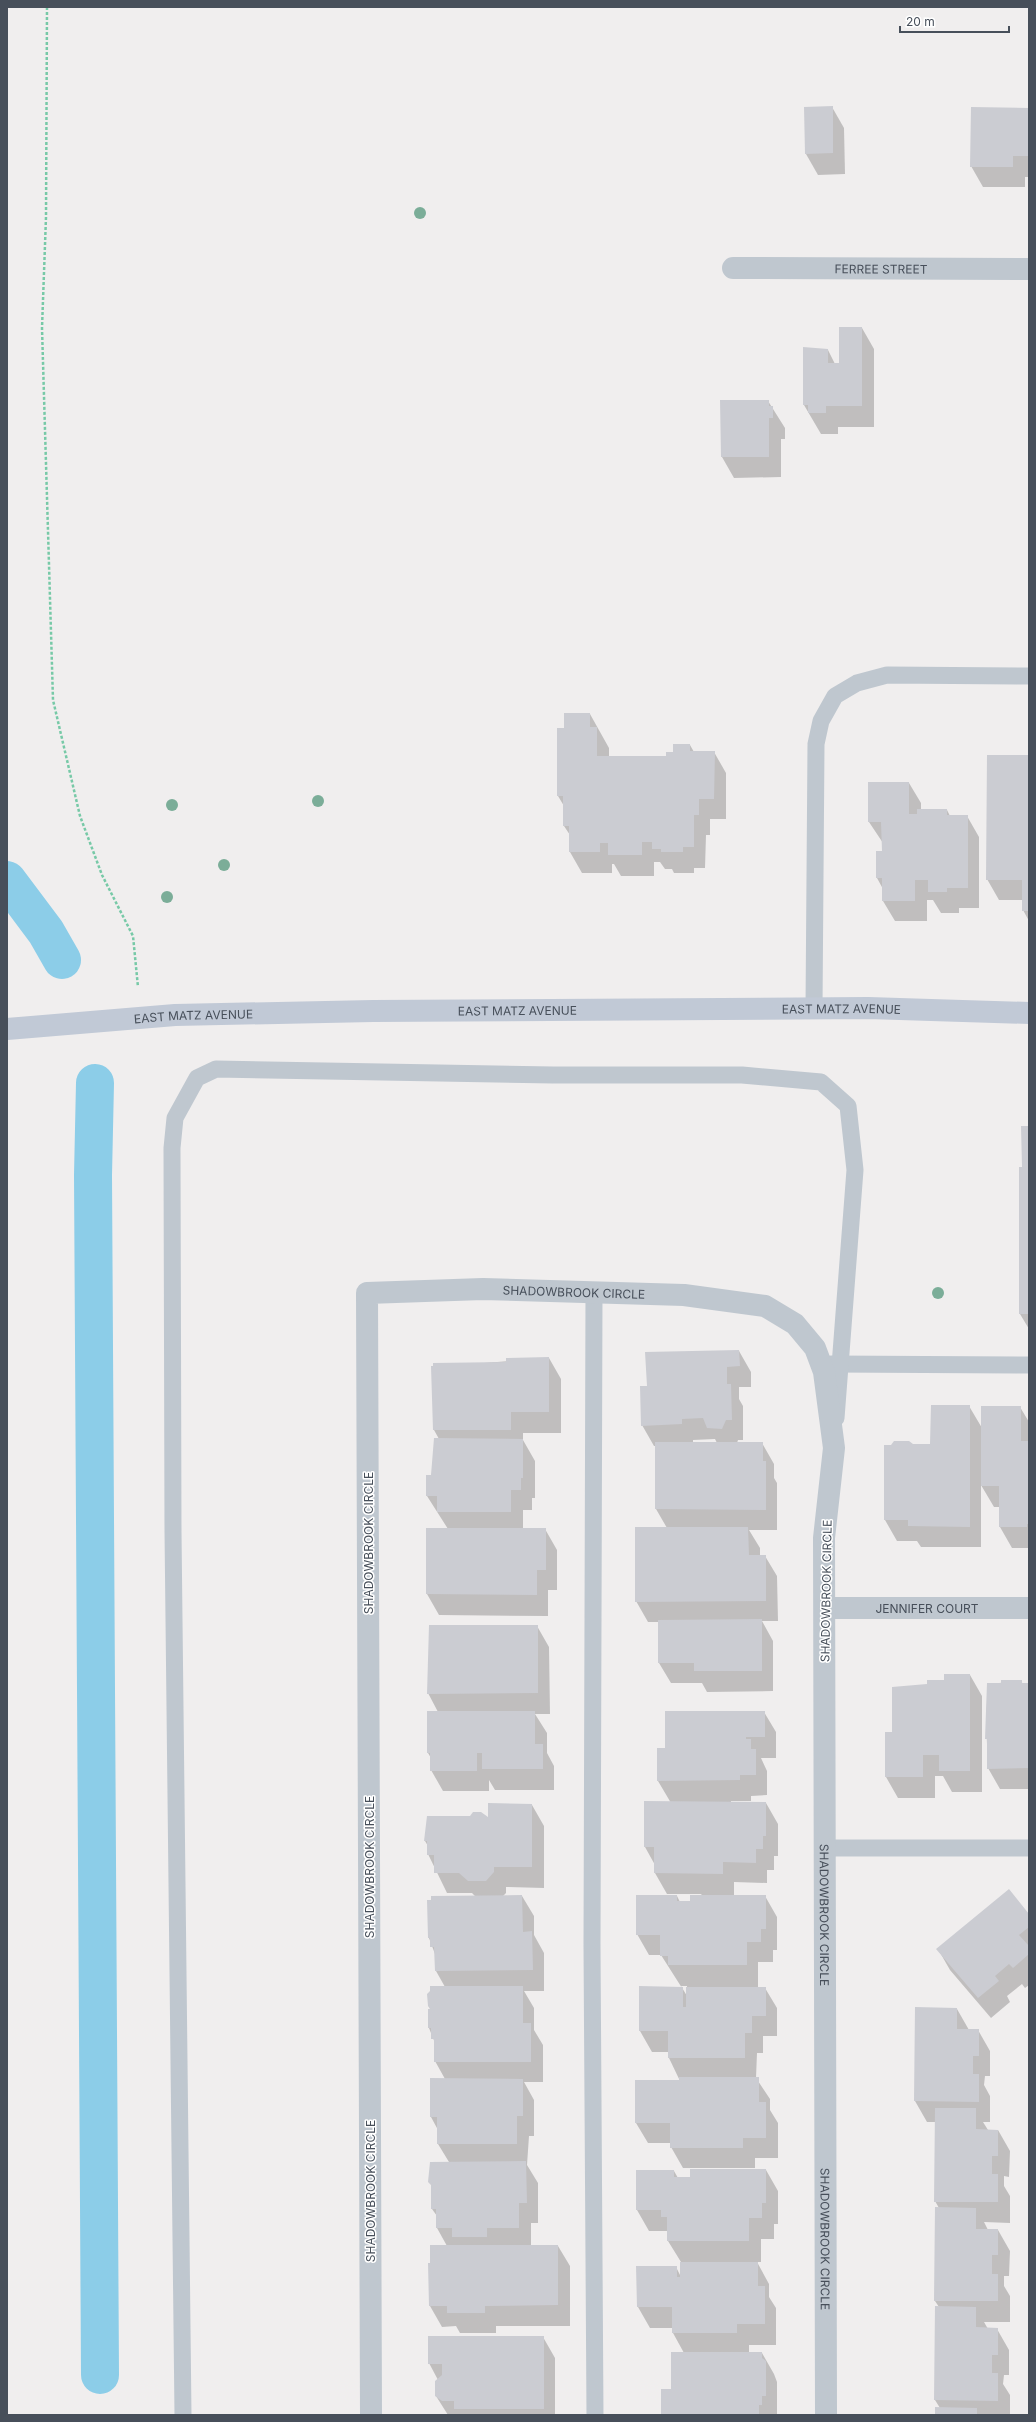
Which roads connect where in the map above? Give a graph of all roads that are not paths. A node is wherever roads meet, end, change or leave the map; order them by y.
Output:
1 (733, 268) dead end
2 (1029, 269) edge
3 (1029, 676) edge
4 (814, 1009) junction
5 (1029, 1013) edge
6 (7, 1029) edge
7 (594, 1294) junction
8 (831, 1364) junction
9 (1029, 1365) edge
10 (825, 1608) junction
11 (1029, 1608) edge
12 (825, 1848) junction
13 (1029, 1848) edge
14 (183, 2415) edge
15 (371, 2415) edge
16 (595, 2415) edge
17 (826, 2415) edge

1 - 2 street, FERREE STREET
3 - 4 lane
4 - 5 street, EAST MATZ AVENUE
4 - 6 street, EAST MATZ AVENUE
7 - 8 street, SHADOWBROOK CIRCLE
7 - 15 street, SHADOWBROOK CIRCLE
7 - 16 lane
8 - 9 lane
8 - 10 street, SHADOWBROOK CIRCLE
8 - 14 lane
10 - 11 street, JENNIFER COURT
10 - 12 street, SHADOWBROOK CIRCLE
12 - 13 lane
12 - 17 street, SHADOWBROOK CIRCLE

